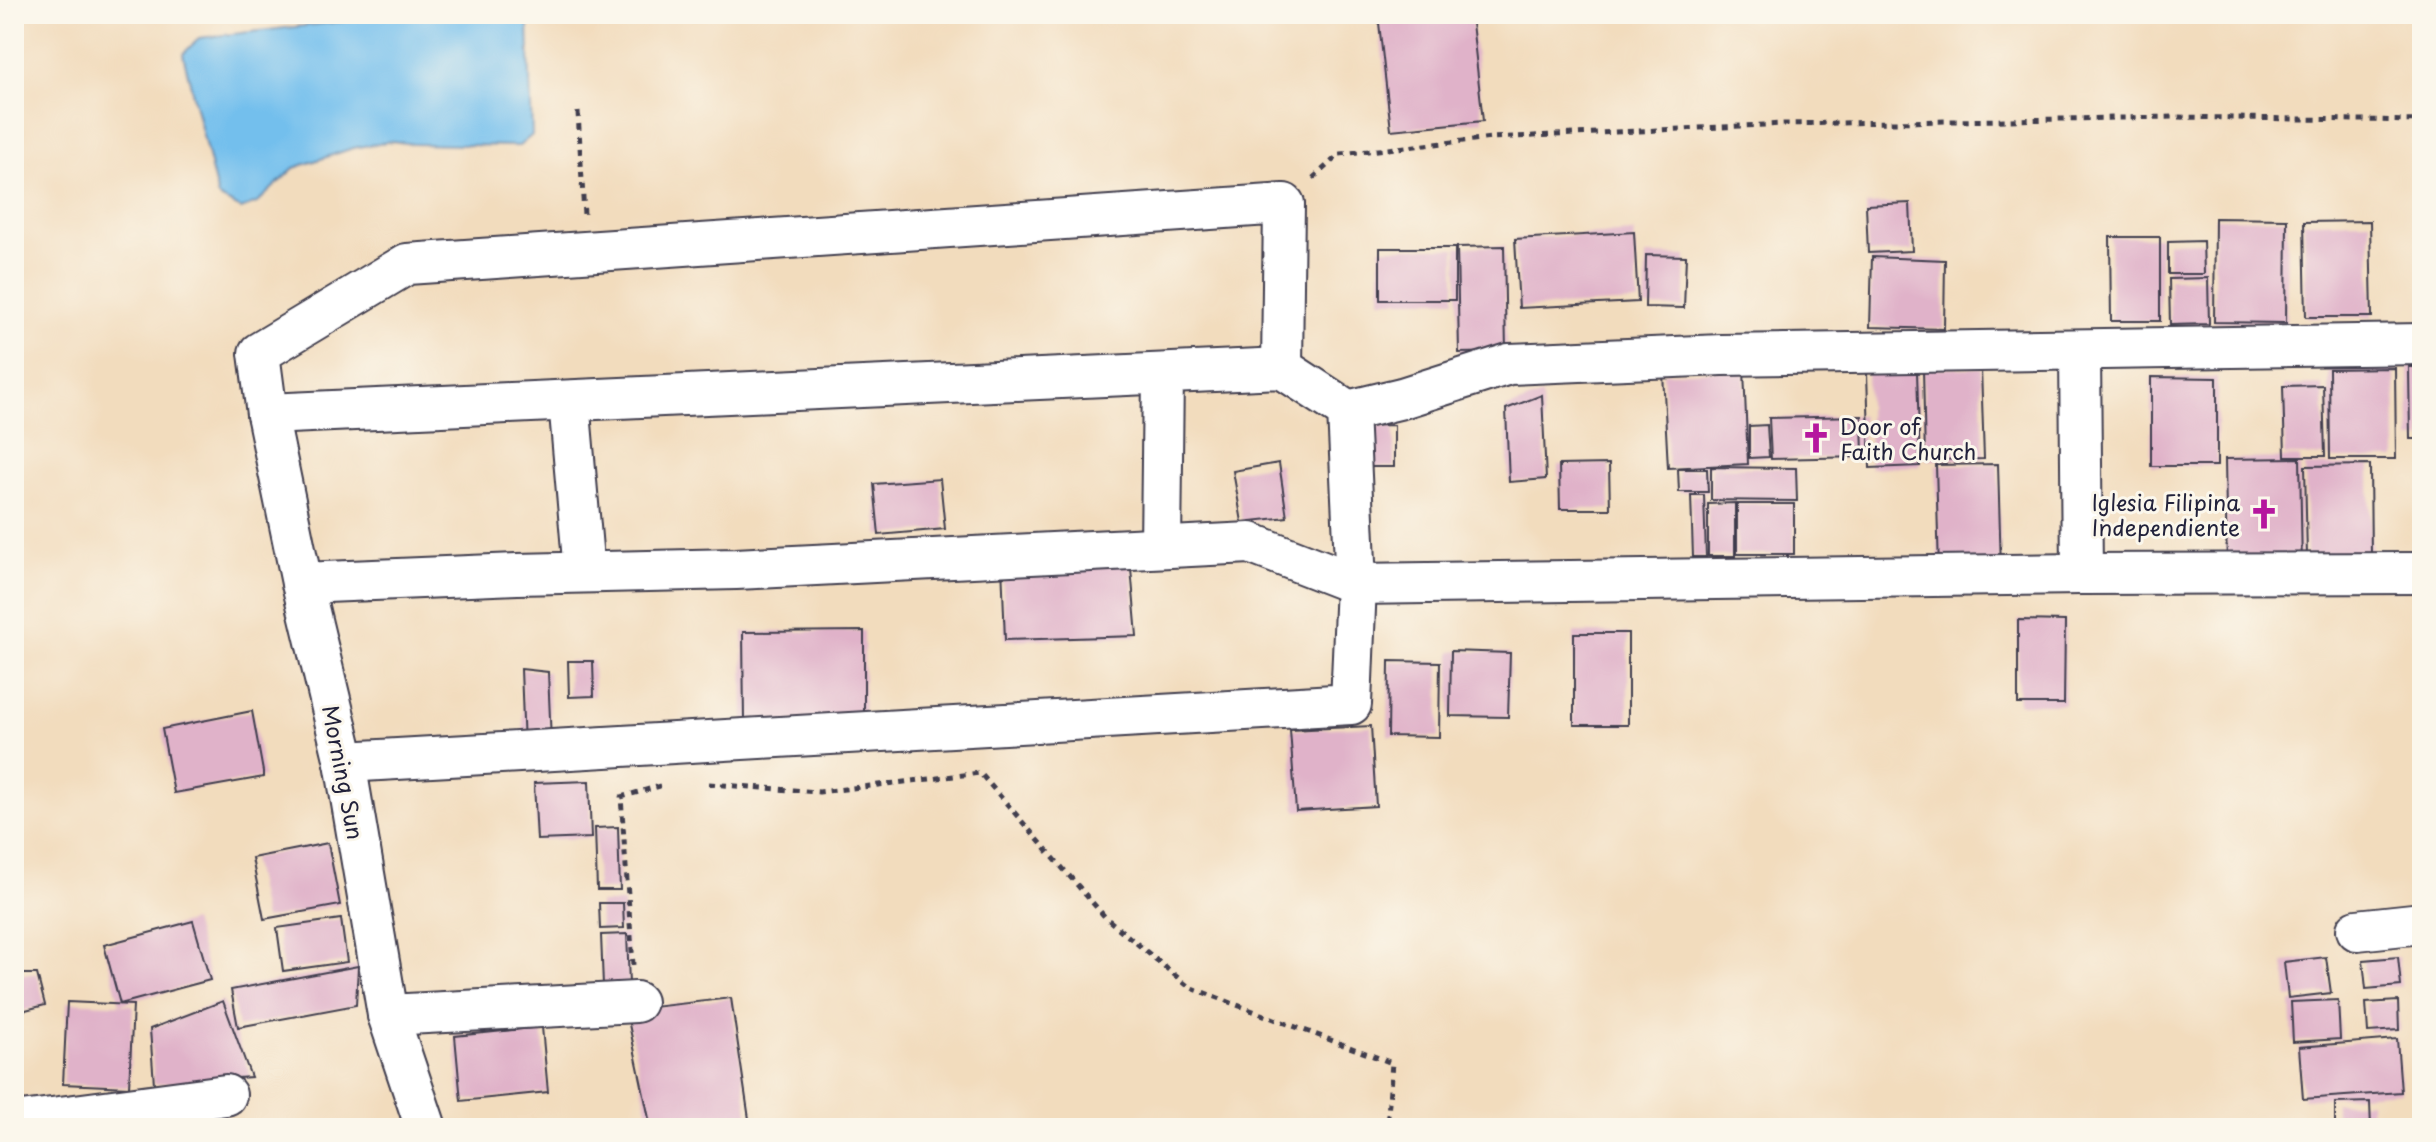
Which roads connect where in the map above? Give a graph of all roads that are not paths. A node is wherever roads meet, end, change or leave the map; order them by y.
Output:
1 (2422, 344) edge
2 (2080, 351) junction
3 (1282, 368) junction
4 (1163, 374) junction
5 (569, 401) junction
6 (1348, 411) junction
7 (267, 414) junction
8 (1161, 547) junction
9 (584, 572) junction
10 (2422, 573) edge
11 (2082, 574) junction
12 (302, 583) junction
13 (1356, 584) junction
14 (345, 762) junction
15 (2422, 923) edge
16 (2357, 930) dead end
17 (636, 1002) road end
18 (388, 1015) junction
19 (226, 1095) dead end
20 (14, 1123) edge
21 (426, 1128) edge

1 - 2 street
2 - 6 street
2 - 11 street
3 - 4 street
3 - 6 street
3 - 7 street, Morning Sun
4 - 5 street
4 - 8 street
5 - 7 street
5 - 9 street
6 - 13 street
7 - 12 street, Morning Sun
8 - 9 street
8 - 13 street
9 - 12 street
10 - 11 street
11 - 13 street
12 - 14 street, Morning Sun
13 - 14 street
14 - 18 street, Morning Sun
15 - 16 street
17 - 18 street
18 - 21 street, Morning Sun
19 - 20 street

